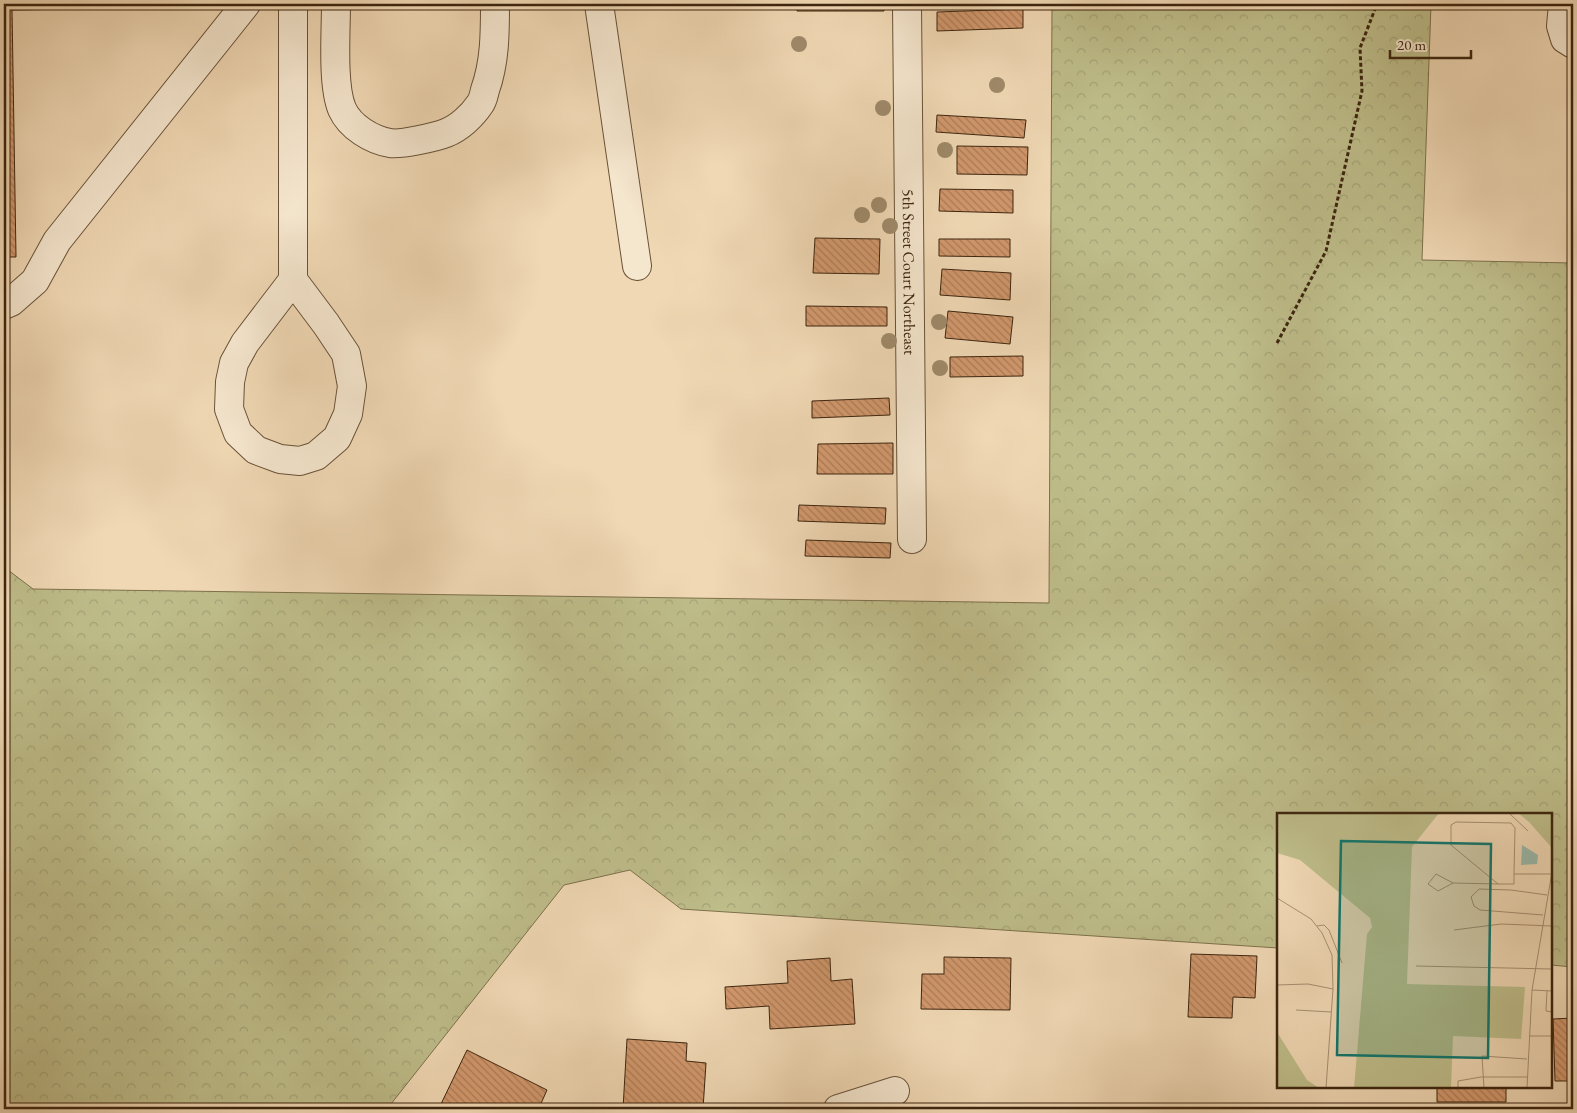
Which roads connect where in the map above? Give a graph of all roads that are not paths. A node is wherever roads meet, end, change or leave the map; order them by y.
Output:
1 (246, 4) edge
2 (293, 4) edge
3 (336, 4) edge
4 (495, 4) edge
5 (599, 4) edge
6 (907, 4) edge
7 (1563, 4) edge
8 (1573, 44) edge
9 (637, 266) dead end
10 (293, 280) junction
11 (4, 305) edge
12 (912, 540) dead end
13 (895, 1091) dead end
14 (838, 1109) edge

1 - 11 street
2 - 10 street
3 - 4 street
5 - 9 street
6 - 12 street, 5th Street Court Northeast
7 - 8 street
10 - 10 street
13 - 14 street

